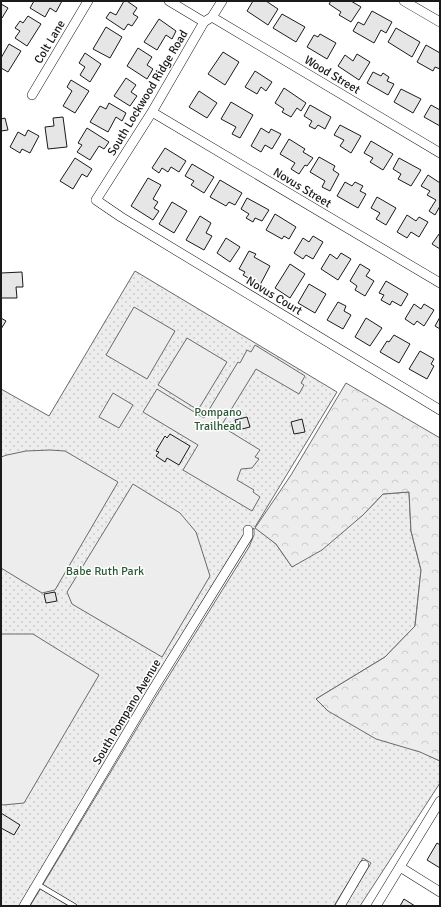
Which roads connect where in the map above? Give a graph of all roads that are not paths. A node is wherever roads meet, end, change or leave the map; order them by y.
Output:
1 (88, 1) edge
2 (169, 1) edge
3 (222, 1) edge
4 (404, 1) edge
5 (212, 17) junction
6 (204, 22) junction
7 (440, 22) edge
8 (32, 95) dead end
9 (152, 112) junction
10 (440, 153) edge
11 (96, 200) joint
12 (440, 283) edge
13 (440, 410) edge
14 (248, 530) dead end
15 (440, 801) edge
16 (364, 865) dead end
17 (400, 867) junction
18 (37, 884) junction
19 (440, 892) edge
20 (24, 906) edge
21 (74, 906) edge
22 (340, 906) edge
23 (376, 906) edge

1 - 8 street, Colt Lane
2 - 6 street
3 - 5 street, South Lockwood Ridge Road
4 - 7 street
5 - 6 street, South Lockwood Ridge Road
5 - 10 street, Wood Street
6 - 9 street, South Lockwood Ridge Road
9 - 11 street, South Lockwood Ridge Road
9 - 12 street, Novus Street
11 - 13 street, Novus Court
14 - 18 street, South Pompano Avenue
15 - 17 street
16 - 22 street
17 - 19 street
17 - 23 street
18 - 20 street, South Pompano Avenue
18 - 21 lane

